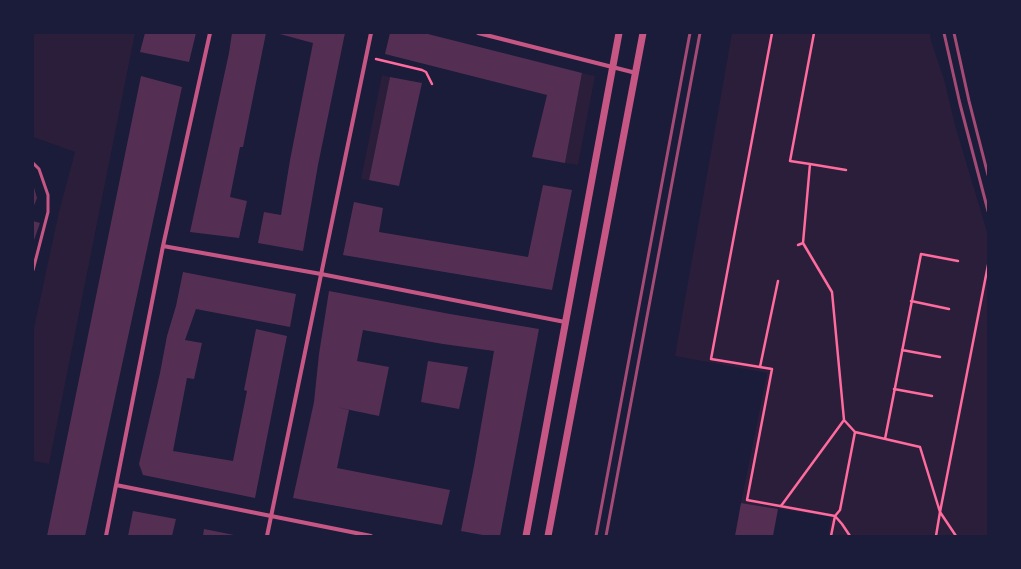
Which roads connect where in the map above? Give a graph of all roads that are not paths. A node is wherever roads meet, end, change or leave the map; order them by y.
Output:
1 (210, 33) edge
2 (370, 33) edge
3 (478, 33) edge
4 (619, 33) edge
5 (643, 33) edge
6 (613, 68) junction
7 (636, 73) junction
8 (33, 163) edge
9 (163, 246) junction
10 (33, 270) edge
11 (321, 274) junction
12 (565, 322) junction
13 (116, 485) junction
14 (271, 516) junction
15 (106, 536) edge
16 (267, 536) edge
17 (371, 536) edge
18 (526, 536) edge
19 (548, 536) edge

1 - 9 street
2 - 11 street
3 - 6 street
4 - 6 street
5 - 7 street
6 - 7 street
6 - 12 street
7 - 19 street
8 - 10 lane
9 - 11 street
9 - 13 street
11 - 12 street
11 - 14 street
12 - 18 street
13 - 14 street
13 - 15 street
14 - 16 street
14 - 17 street

